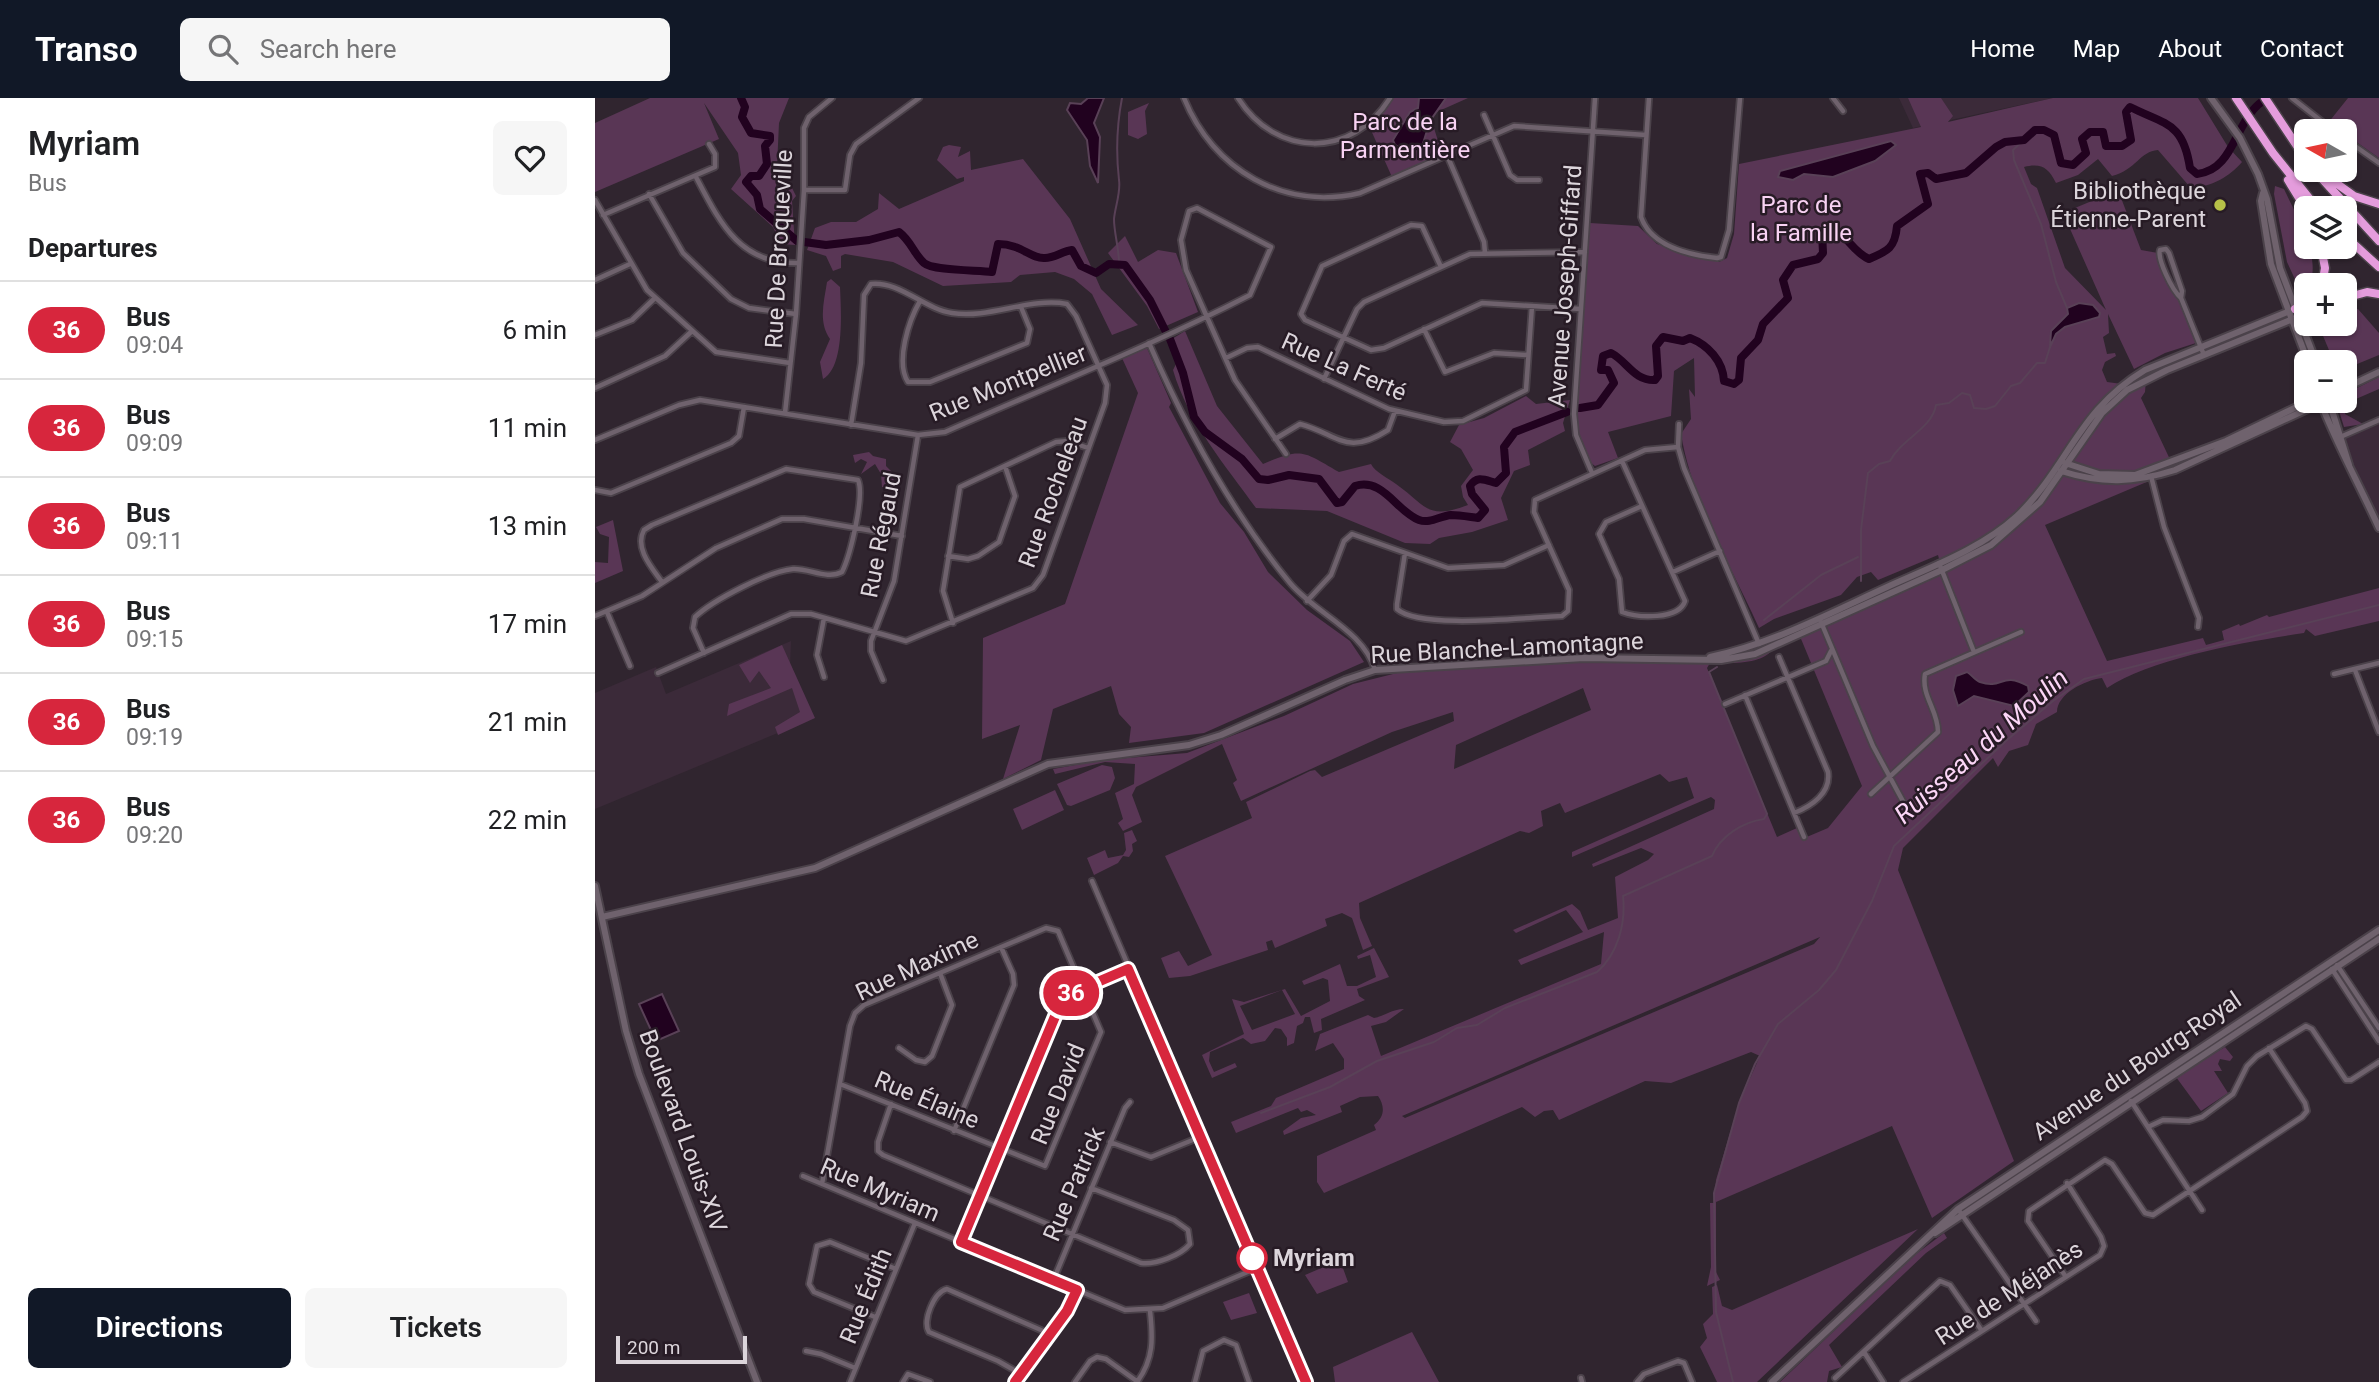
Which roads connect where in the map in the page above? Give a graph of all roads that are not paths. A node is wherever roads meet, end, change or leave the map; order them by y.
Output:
1 (832, 98) edge
2 (919, 98) edge
3 (1184, 98) edge
4 (1238, 98) edge
5 (1390, 98) edge
6 (1595, 98) edge
7 (1649, 98) edge
8 (1740, 98) edge
9 (1833, 98) edge
10 (2211, 98) edge
11 (2236, 98) edge
12 (2292, 98) edge
13 (2267, 101) edge
14 (1843, 111) dead end
15 (1484, 115) dead end
16 (2319, 119) edge
17 (1593, 132) junction
18 (1493, 135) junction
19 (1646, 135) junction
20 (2294, 142) edge
21 (709, 144) dead end
22 (2357, 147) edge
23 (2273, 153) junction
24 (1447, 155) junction
25 (2379, 163) edge
26 (696, 177) junction
27 (1539, 180) dead end
28 (2327, 182) edge
29 (2334, 182) edge
30 (804, 190) junction
31 (649, 194) junction
32 (2298, 196) edge
33 (2307, 196) edge
34 (595, 201) edge
35 (2379, 204) edge
36 (603, 215) junction
37 (2379, 241) edge
38 (2357, 247) edge
39 (1585, 252) junction
40 (1485, 253) junction
41 (799, 263) junction
42 (630, 264) junction
43 (1441, 267) junction
44 (2379, 267) edge
45 (595, 280) edge
46 (2379, 294) edge
47 (2357, 295) edge
48 (656, 298) junction
49 (2181, 298) junction
50 (920, 301) junction
51 (1532, 306) junction
52 (1021, 307) junction
53 (2294, 308) edge
54 (1581, 309) junction
55 (796, 314) junction
56 (1206, 315) junction
57 (2294, 315) edge
58 (1424, 329) junction
59 (691, 332) junction
60 (595, 335) edge
61 (1343, 338) junction
62 (1149, 343) junction
63 (2203, 351) junction
64 (1528, 355) junction
65 (1226, 358) junction
66 (790, 363) junction
67 (1098, 365) junction
68 (2379, 372) edge
69 (1324, 379) junction
70 (2357, 382) edge
71 (595, 388) edge
72 (744, 407) junction
73 (2294, 408) edge
74 (1395, 411) junction
75 (785, 413) junction
76 (2322, 413) edge
77 (2333, 413) edge
78 (2379, 420) edge
79 (1679, 424) dead end
80 (851, 425) junction
81 (918, 435) junction
82 (2342, 436) junction
83 (1275, 439) junction
84 (2334, 439) junction
85 (595, 440) edge
86 (1678, 447) junction
87 (1088, 448) junction
88 (1286, 454) dead end
89 (1622, 461) junction
90 (2064, 463) junction
91 (2350, 465) junction
92 (1005, 466) junction
93 (2059, 470) junction
94 (1593, 473) junction
95 (2150, 473) junction
96 (595, 490) edge
97 (1642, 506) junction
98 (854, 528) junction
99 (2379, 528) edge
100 (902, 536) junction
101 (1549, 545) junction
102 (1720, 551) junction
103 (1405, 553) junction
104 (948, 556) junction
105 (1941, 567) junction
106 (1673, 572) junction
107 (661, 582) junction
108 (1307, 601) junction
109 (607, 612) junction
110 (595, 617) edge
111 (824, 618) junction
112 (1820, 621) junction
113 (953, 623) junction
114 (2199, 628) dead end
115 (2021, 632) dead end
116 (875, 633) junction
117 (1759, 643) junction
118 (1762, 650) junction
119 (1832, 650) junction
120 (1974, 652) junction
121 (704, 653) junction
122 (1779, 657) dead end
123 (1702, 658) junction
124 (2379, 663) edge
125 (630, 666) dead end
126 (1375, 670) junction
127 (2355, 670) junction
128 (658, 673) dead end
129 (2334, 674) dead end
130 (824, 677) dead end
131 (1788, 677) junction
132 (883, 680) dead end
133 (1745, 695) junction
134 (1725, 704) dead end
135 (2379, 732) edge
136 (1888, 777) junction
137 (1871, 794) dead end
138 (1905, 805) dead end
139 (1794, 814) junction
140 (1804, 837) dead end
141 (1092, 881) dead end
142 (595, 886) edge
143 (601, 917) junction
144 (2379, 930) edge
145 (2379, 939) edge
146 (1001, 947) junction
147 (2331, 961) junction
148 (2336, 968) junction
149 (1128, 969) junction
150 (940, 973) junction
151 (1083, 988) junction
152 (2379, 1028) edge
153 (2379, 1041) edge
154 (899, 1048) dead end
155 (2269, 1048) junction
156 (2379, 1062) edge
157 (841, 1084) junction
158 (2127, 1094) junction
159 (1130, 1102) dead end
160 (2132, 1102) junction
161 (891, 1104) junction
162 (2148, 1127) junction
163 (954, 1130) junction
164 (1200, 1137) junction
165 (1110, 1142) junction
166 (999, 1149) junction
167 (803, 1176) dead end
168 (822, 1184) junction
169 (2067, 1184) junction
170 (1091, 1188) junction
171 (2190, 1191) junction
172 (979, 1195) junction
173 (1958, 1209) junction
174 (2202, 1210) dead end
175 (1963, 1216) junction
176 (915, 1223) junction
177 (1072, 1234) junction
178 (1922, 1241) junction
179 (961, 1242) junction
180 (1257, 1268) junction
181 (896, 1269) junction
182 (2066, 1277) junction
183 (1052, 1281) junction
184 (1077, 1290) junction
185 (2024, 1304) junction
186 (1150, 1311) junction
187 (875, 1317) junction
188 (2036, 1321) dead end
189 (1982, 1331) junction
190 (1050, 1334) junction
191 (806, 1352) dead end
192 (1864, 1352) junction
193 (855, 1368) junction
194 (1021, 1374) junction
195 (1835, 1378) dead end
196 (757, 1382) edge
197 (850, 1382) edge
198 (903, 1382) edge
199 (930, 1382) edge
200 (1015, 1382) edge
201 (1075, 1382) edge
202 (1137, 1382) edge
203 (1195, 1382) edge
204 (1248, 1382) edge
205 (1306, 1382) edge
206 (1637, 1382) edge
207 (1692, 1382) edge
208 (1772, 1382) edge
209 (1883, 1382) edge
210 (1903, 1382) edge

1 - 30 street, Rue De Broqueville
2 - 30 street
3 - 24 street
4 - 5 street
6 - 17 street, Avenue Joseph-Giffard
7 - 19 street
8 - 19 street
9 - 14 street
10 - 53 street
11 - 23 highway
12 - 16 street
13 - 20 highway
15 - 18 street
17 - 18 street
17 - 19 street
17 - 39 street, Avenue Joseph-Giffard
18 - 24 street
18 - 27 street
21 - 26 street
22 - 25 street
23 - 32 highway
23 - 33 highway
24 - 40 street
26 - 31 street
26 - 41 street
28 - 37 highway
29 - 35 highway
30 - 41 street, Rue De Broqueville
31 - 36 street
31 - 55 street
34 - 36 street
36 - 42 street
38 - 44 highway
39 - 40 street
39 - 54 street, Avenue Joseph-Giffard
40 - 43 street
41 - 55 street, Rue De Broqueville
42 - 45 street
42 - 48 street
43 - 61 street
43 - 61 street
46 - 47 highway
48 - 59 street
48 - 60 street
49 - 49 street
49 - 63 street
50 - 52 street
50 - 52 street
50 - 80 street
51 - 54 street
51 - 58 street
51 - 64 street, Rue La Ferté
52 - 67 street, Rue Rocheleau
54 - 94 street, Avenue Joseph-Giffard
55 - 66 street, Rue De Broqueville
56 - 56 street, Rue Montpellier
56 - 62 street, Rue Montpellier
56 - 65 street
57 - 63 street, Rue Blanche-Lamontagne
58 - 61 street
58 - 64 street
59 - 66 street
59 - 71 street
61 - 69 street
62 - 67 street, Rue Montpellier
62 - 108 street
63 - 90 street, Rue Blanche-Lamontagne
64 - 74 street, Rue La Ferté
65 - 69 street, Rue La Ferté
65 - 83 street
66 - 75 street, Rue De Broqueville
67 - 81 street, Rue Montpellier
67 - 87 street, Rue Rocheleau
68 - 70 street
69 - 74 street, Rue La Ferté
72 - 75 street, Rue Montpellier
72 - 85 street, Rue Montpellier
72 - 96 street
73 - 95 street
74 - 83 street
75 - 80 street, Rue Montpellier
76 - 84 street
77 - 82 street
78 - 82 street
79 - 86 street
80 - 81 street, Rue Montpellier
81 - 100 street, Rue Régaud
82 - 84 street
82 - 91 street
83 - 88 street
84 - 91 street
86 - 89 street
86 - 102 street
87 - 92 street
87 - 113 street, Rue Rocheleau
89 - 94 street
89 - 97 street
90 - 93 street, Rue Blanche-Lamontagne
90 - 95 street
91 - 99 street
92 - 104 street
92 - 104 street
93 - 95 street
93 - 105 street, Rue Blanche-Lamontagne
94 - 101 street
95 - 114 street
97 - 106 street
97 - 106 street
98 - 100 street
98 - 107 street
98 - 107 street
98 - 121 street
100 - 116 street, Rue Régaud
101 - 103 street
101 - 103 street
102 - 106 street
102 - 117 street
103 - 108 street
104 - 113 street
105 - 112 street, Rue Blanche-Lamontagne
105 - 120 street
107 - 109 street
108 - 126 street
109 - 110 street
109 - 125 street
111 - 116 street, Rue Rocheleau
111 - 121 street, Rue Rocheleau
111 - 130 street
112 - 117 street, Rue Blanche-Lamontagne
112 - 118 street, Rue Blanche-Lamontagne
112 - 119 street
113 - 116 street, Rue Rocheleau
115 - 120 street
116 - 132 street, Rue Régaud
117 - 118 street
117 - 123 street, Rue Blanche-Lamontagne
118 - 123 street, Rue Blanche-Lamontagne
119 - 131 street
119 - 136 street
120 - 136 street
121 - 128 street, Rue Rocheleau
122 - 131 street
123 - 126 street, Rue Blanche-Lamontagne
124 - 127 street
126 - 143 street, Rue Blanche-Lamontagne
127 - 129 street
127 - 135 street
131 - 133 street
131 - 139 street
133 - 134 street
133 - 139 street
136 - 137 street
136 - 138 street
139 - 140 street
141 - 149 street
142 - 143 street, Boulevard Louis-XIV
143 - 196 street, Boulevard Louis-XIV
144 - 147 street, Avenue du Bourg-Royal
145 - 148 street, Avenue du Bourg-Royal
146 - 150 street, Rue Maxime
146 - 151 street, Rue Maxime
146 - 163 street
147 - 148 street
147 - 158 street, Avenue du Bourg-Royal
148 - 152 street
148 - 153 street
148 - 160 street, Avenue du Bourg-Royal
149 - 151 street
149 - 164 street
150 - 154 street
150 - 157 street, Rue Maxime
151 - 166 street
151 - 166 street, Rue David
155 - 156 street
155 - 162 street
155 - 171 street
157 - 161 street, Rue Élaine
157 - 168 street, Rue Maxime
158 - 160 street
158 - 173 street, Avenue du Bourg-Royal
159 - 165 street, Rue Patrick
160 - 162 street
160 - 175 street, Avenue du Bourg-Royal
161 - 163 street, Rue Élaine
161 - 172 street
162 - 171 street
163 - 166 street, Rue Élaine
164 - 165 street
164 - 180 street
165 - 170 street, Rue Patrick
166 - 172 street
167 - 168 street, Rue Myriam
168 - 176 street, Rue Myriam
169 - 171 street
169 - 182 street, Rue de Méjanès
169 - 182 street
170 - 177 street, Rue Patrick
170 - 177 street
171 - 174 street
172 - 177 street
172 - 179 street
173 - 175 street
173 - 178 street, Avenue du Bourg-Royal
175 - 178 street, Avenue du Bourg-Royal
175 - 185 street
176 - 179 street, Rue Myriam
176 - 181 street, Rue Édith
177 - 183 street, Rue Patrick
178 - 208 street, Avenue du Bourg-Royal
179 - 183 street, Rue Myriam
180 - 186 street, Rue Myriam
180 - 205 street
181 - 187 street, Rue Édith
181 - 187 street
182 - 185 street, Rue de Méjanès
183 - 184 street, Rue Myriam
184 - 186 street, Rue Myriam
184 - 190 street
185 - 188 street
185 - 189 street, Rue de Méjanès
186 - 202 street
187 - 193 street, Rue Édith
189 - 192 street
189 - 210 street, Rue de Méjanès
190 - 194 street
190 - 194 street
191 - 193 street
192 - 195 street
192 - 209 street
193 - 197 street, Rue Édith
194 - 200 street
198 - 199 street
201 - 202 street
203 - 204 street
206 - 207 street

